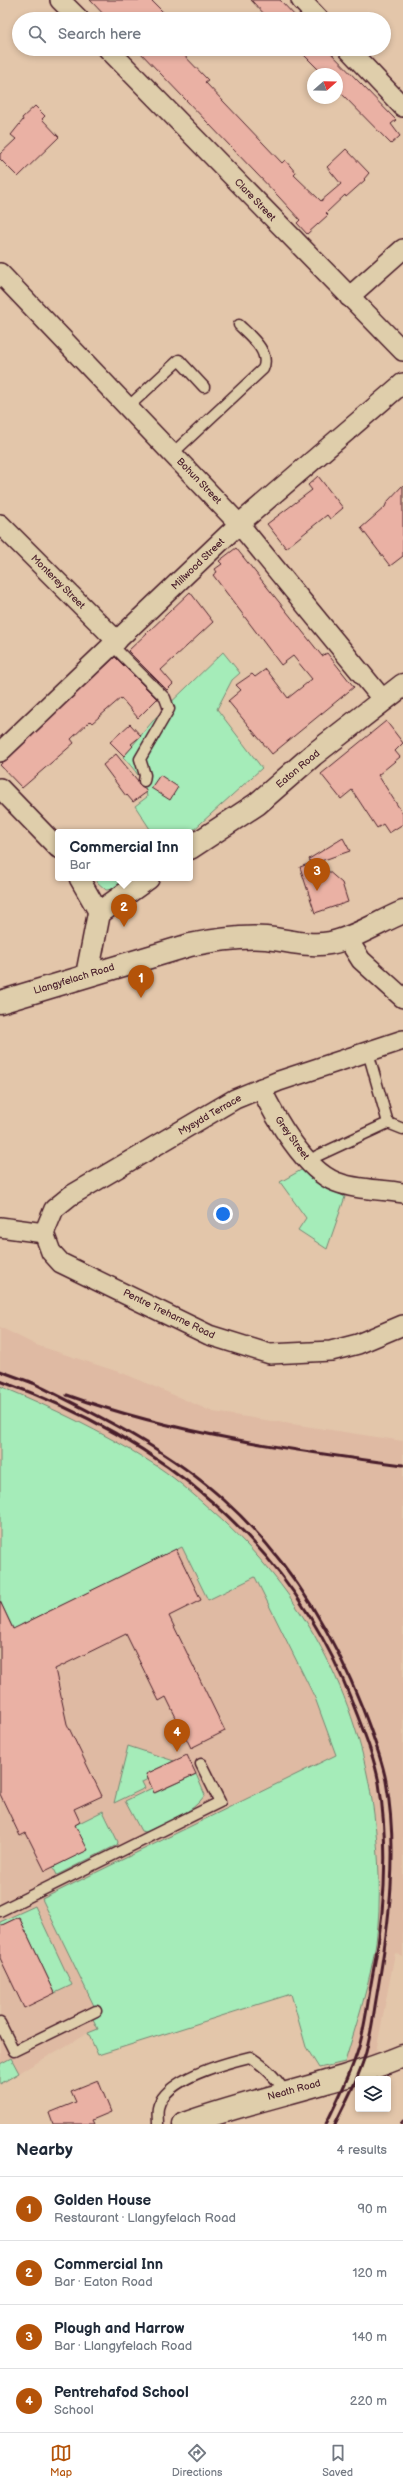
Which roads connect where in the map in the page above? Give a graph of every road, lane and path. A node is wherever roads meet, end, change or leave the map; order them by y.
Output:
1 (60, 0) edge
2 (301, 0) edge
3 (72, 12) edge
4 (312, 12) edge
5 (115, 56) edge
6 (355, 56) edge
7 (403, 107) edge
8 (403, 249) edge
9 (0, 273) edge
10 (349, 297) junction
11 (239, 325) dead end
12 (403, 351) edge
13 (403, 383) edge
14 (204, 387) dead end
15 (128, 407) junction
16 (172, 454) junction
17 (0, 524) edge
18 (239, 524) junction
19 (115, 643) junction
20 (403, 685) edge
21 (384, 701) junction
22 (0, 752) edge
23 (144, 781) dead end
24 (0, 788) edge
25 (55, 845) edge
26 (193, 846) edge
27 (81, 881) edge
28 (144, 881) edge
29 (403, 912) edge
30 (98, 913) junction
31 (347, 938) junction
32 (87, 975) junction
33 (403, 998) edge
34 (0, 1002) edge
35 (403, 1040) edge
36 (368, 1052) junction
37 (261, 1088) junction
38 (388, 1122) junction
39 (403, 1129) edge
40 (310, 1162) junction
41 (403, 1193) edge
42 (0, 1227) edge
43 (44, 1233) junction
44 (403, 1325) edge
45 (201, 1764) dead end
46 (0, 1911) edge
47 (96, 2011) dead end
48 (0, 2022) edge
49 (403, 2056) edge
50 (284, 2092) junction
51 (158, 2124) edge
52 (184, 2124) edge

1 - 3 street
2 - 4 street
5 - 10 street, Clare Street
6 - 7 street
8 - 10 street
9 - 15 street, Bohun Street
10 - 12 street, Clare Street
11 - 16 lane
13 - 18 street, Millwood Street
14 - 15 lane
15 - 16 street, Bohun Street
16 - 18 street, Bohun Street
17 - 19 street, Monterey Street
18 - 19 street, Millwood Street
18 - 21 street, Bohun Street
19 - 22 street, Millwood Street
19 - 23 lane
20 - 21 main road, Eaton Road
21 - 26 main road, Eaton Road
24 - 25 street
27 - 30 street
28 - 30 main road
29 - 31 main road, Llangyfelach Road
30 - 32 main road
31 - 32 main road, Llangyfelach Road
31 - 33 street
32 - 34 main road, Llangyfelach Road
35 - 36 street, Mysydd Terrace
36 - 37 street, Mysydd Terrace
36 - 38 lane
37 - 40 street, Grey Street
37 - 43 street, Mysydd Terrace
38 - 39 lane
38 - 40 lane
40 - 41 street, Grey Street
42 - 43 street
43 - 44 street, Pentre Treharne Road
45 - 46 lane
47 - 48 lane
49 - 50 main road, Neath Road
50 - 51 lane
50 - 52 main road, Neath Road

